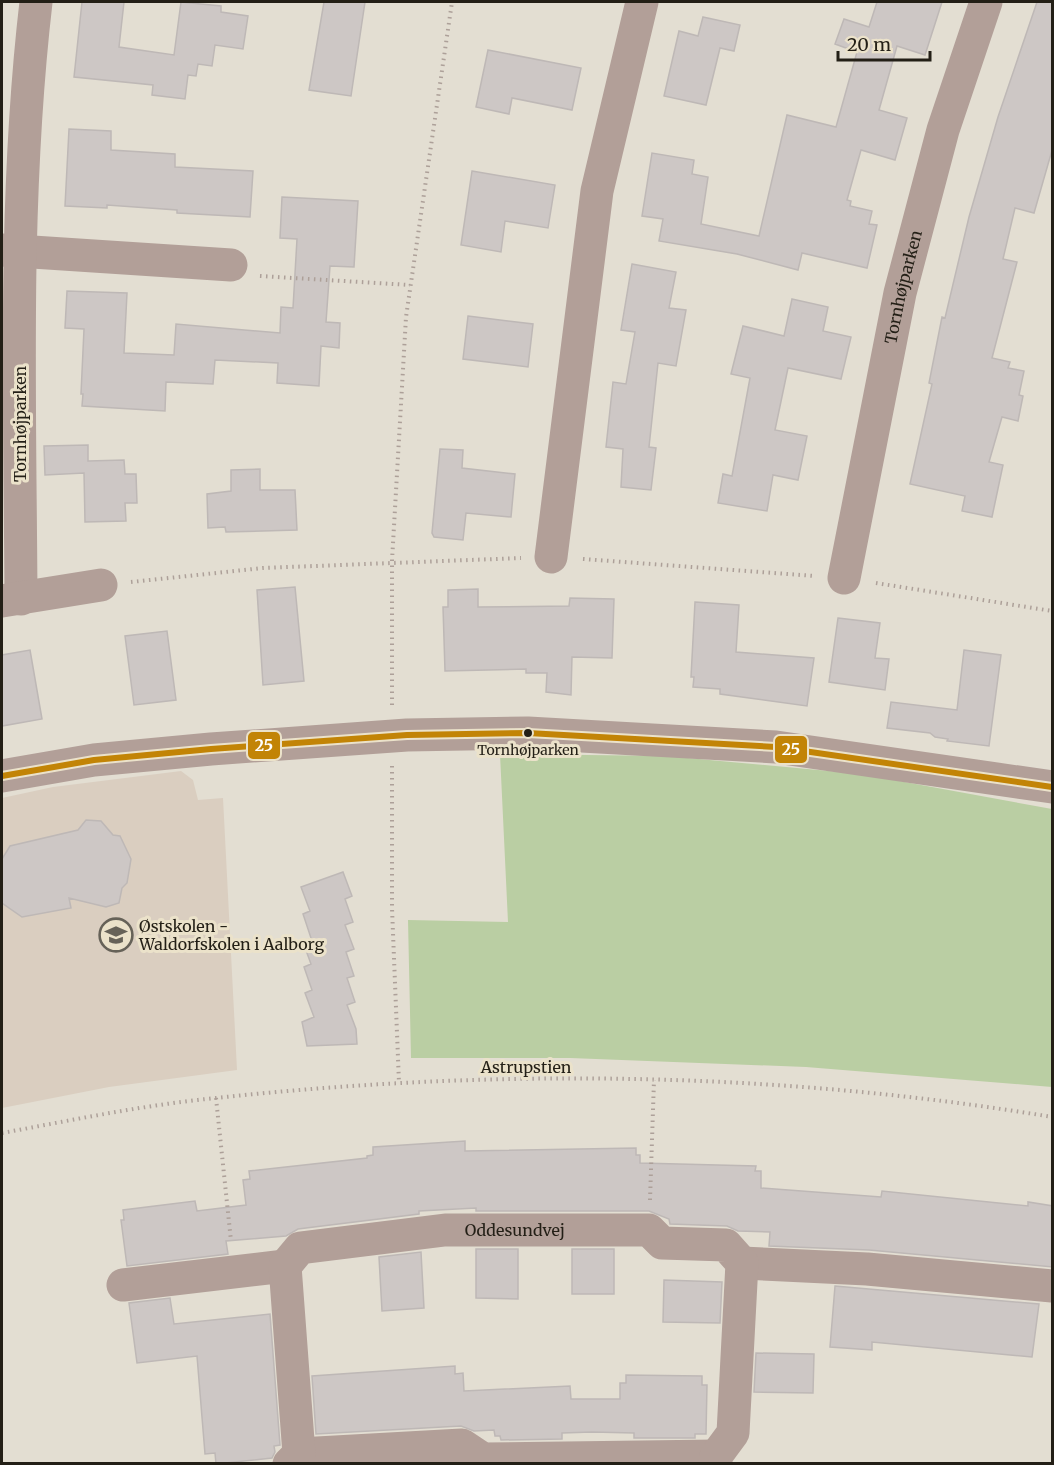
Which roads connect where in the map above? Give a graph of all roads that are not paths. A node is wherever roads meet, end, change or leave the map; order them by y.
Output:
1 (36, 2) edge
2 (642, 2) edge
3 (986, 2) edge
4 (10, 250) edge
5 (231, 265) road end
6 (551, 557) dead end
7 (844, 578) dead end
8 (101, 585) dead end
9 (11, 600) edge
10 (2, 776) edge
11 (1053, 787) edge
12 (742, 1263) junction
13 (285, 1266) junction
14 (123, 1285) dead end
15 (1053, 1286) edge
16 (294, 1459) edge
17 (716, 1460) edge

1 - 4 street, Tornhøjparken
2 - 6 street
3 - 7 street, Tornhøjparken
4 - 5 street
4 - 9 street, Tornhøjparken
8 - 9 street, Tornhøjparken
10 - 11 street
12 - 13 street, Oddesundvej
12 - 15 street
12 - 17 street
13 - 14 street
13 - 16 street
16 - 17 street

